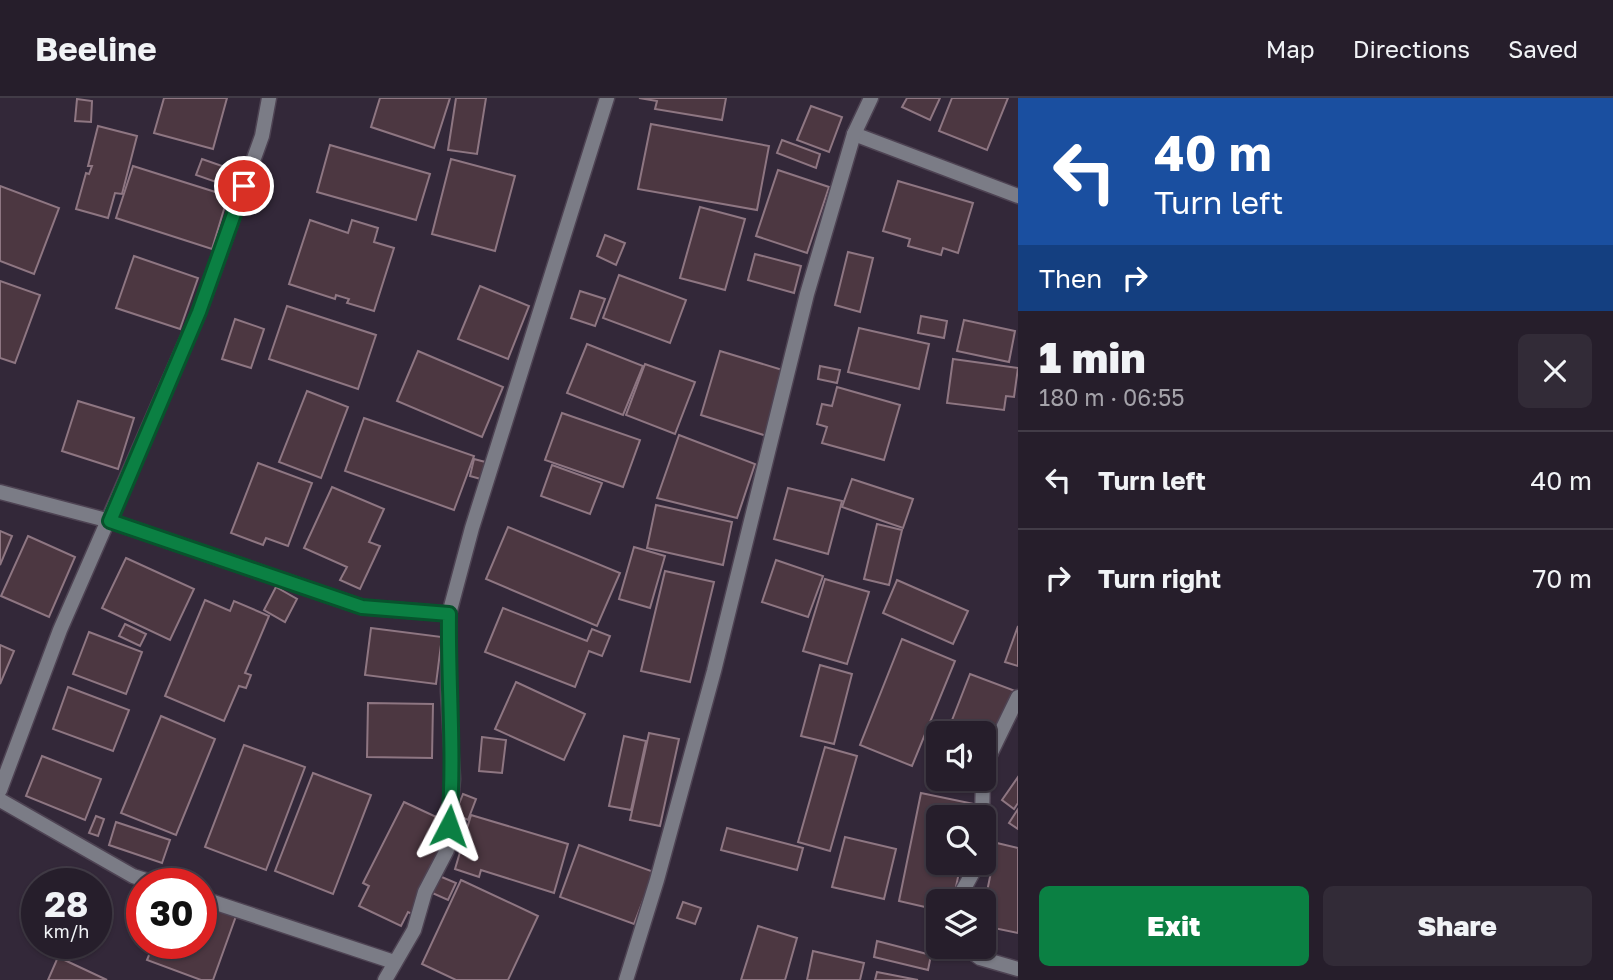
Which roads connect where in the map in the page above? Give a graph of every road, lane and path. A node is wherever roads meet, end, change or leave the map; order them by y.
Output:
1 (269, 98) edge
2 (607, 98) edge
3 (871, 98) edge
4 (854, 134) junction
5 (1018, 196) edge
6 (0, 492) edge
7 (110, 521) junction
8 (449, 614) junction
9 (1018, 697) edge
10 (996, 742) edge
11 (0, 790) edge
12 (0, 800) edge
13 (126, 872) edge
14 (217, 903) edge
15 (983, 959) edge
16 (394, 962) junction
17 (1018, 969) edge
18 (386, 980) edge
19 (626, 980) edge

1 - 7 street
2 - 8 street
3 - 4 street
4 - 5 street
4 - 19 street
6 - 7 street
7 - 8 street
7 - 11 street
8 - 16 street
9 - 10 street
12 - 13 street
14 - 16 street
15 - 17 street
16 - 18 street

